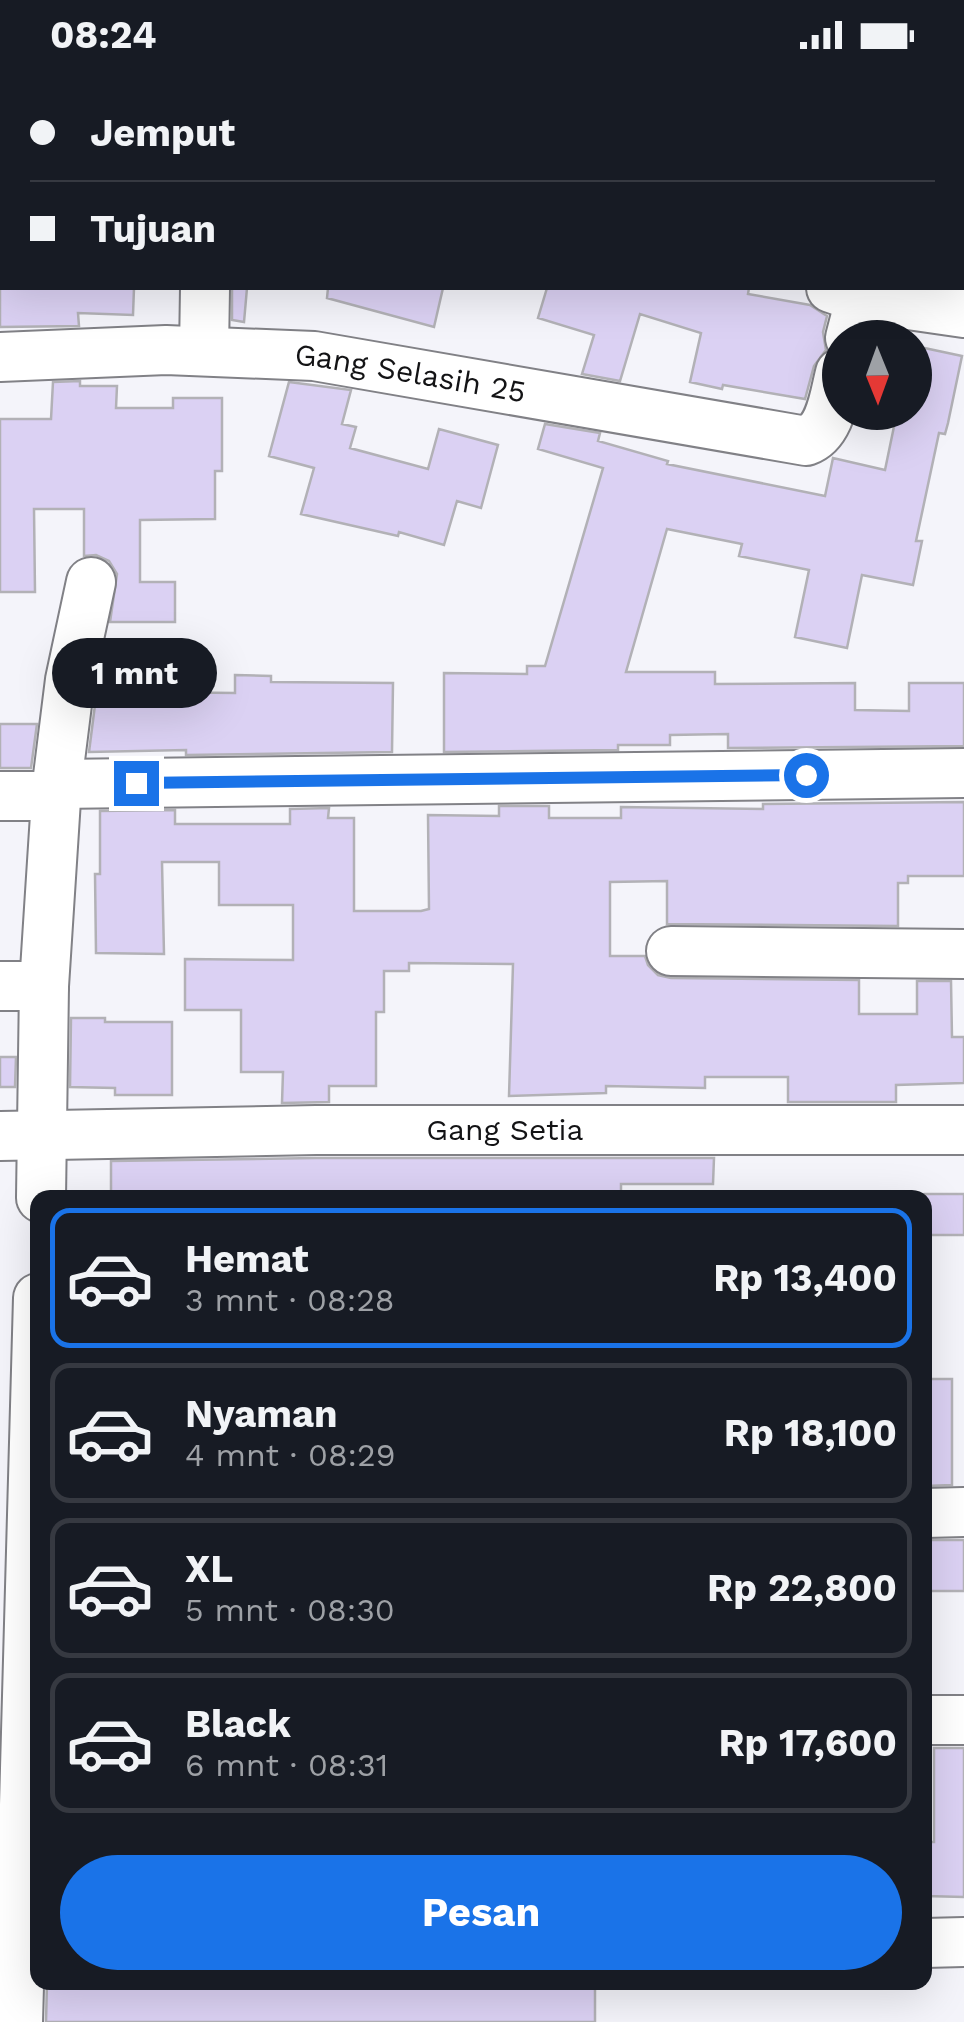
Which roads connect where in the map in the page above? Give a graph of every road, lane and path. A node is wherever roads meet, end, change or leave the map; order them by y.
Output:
1 (204, 290) edge
2 (851, 303) edge
3 (964, 313) edge
4 (204, 351) junction
5 (0, 357) edge
6 (822, 429) edge
7 (91, 582) dead end
8 (964, 774) edge
9 (57, 790) junction
10 (0, 796) edge
11 (672, 952) dead end
12 (964, 954) edge
13 (22, 986) edge
14 (964, 1130) edge
15 (22, 1136) edge
16 (39, 1190) edge
17 (0, 1314) edge
18 (30, 1314) edge
19 (30, 1355) edge
20 (16, 1438) edge
21 (25, 1504) edge
22 (964, 1512) edge
23 (932, 1513) edge
24 (30, 1651) edge
25 (30, 1720) edge
26 (932, 1720) edge
27 (964, 1720) edge
28 (12, 1810) edge
29 (28, 1931) edge
30 (964, 1942) edge
31 (932, 1944) edge
32 (18, 2022) edge

1 - 4 street
2 - 3 street
4 - 5 street, Gang Selasih 25
4 - 6 street, Gang Selasih 25
7 - 9 street
8 - 9 street
9 - 10 street
9 - 13 street
11 - 12 street
13 - 15 street
14 - 15 street, Gang Setia
15 - 16 street
17 - 18 street
19 - 20 street
20 - 21 street
21 - 24 street
22 - 23 street
25 - 28 street
26 - 27 street
28 - 29 street
29 - 32 street
30 - 31 street

